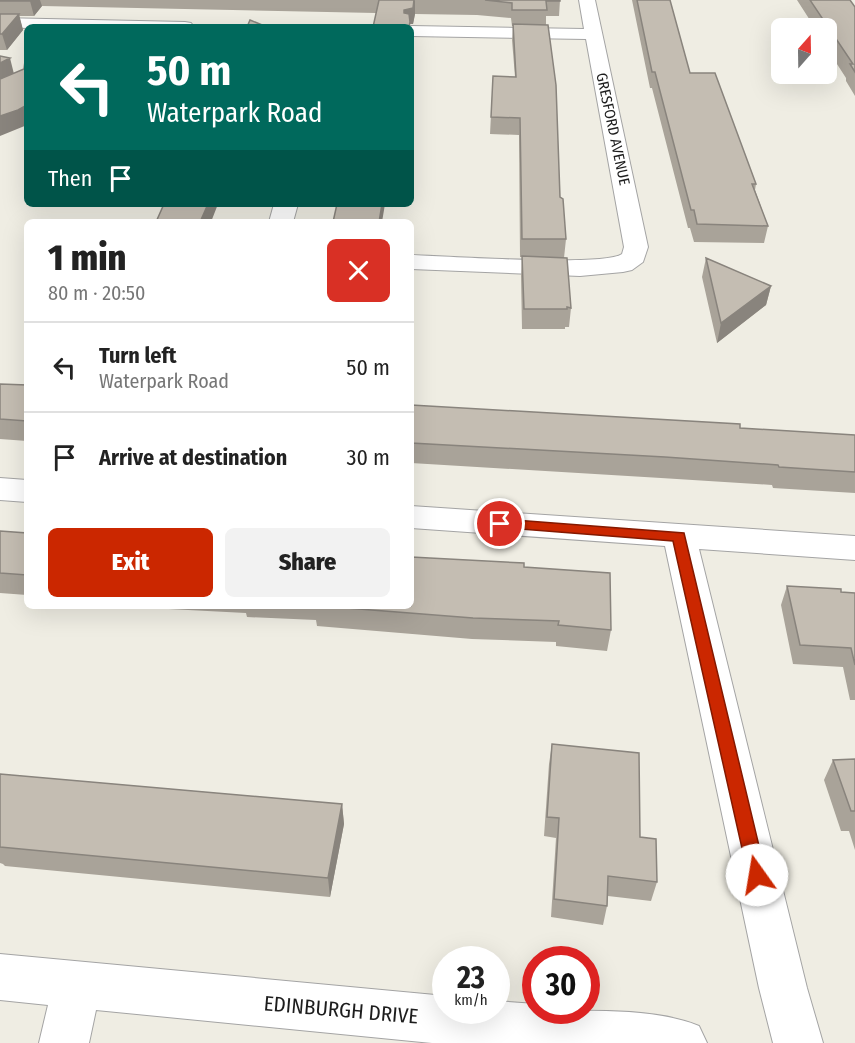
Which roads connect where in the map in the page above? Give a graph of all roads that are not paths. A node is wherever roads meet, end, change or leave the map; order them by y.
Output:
1 (587, 0) edge
2 (0, 23) edge
3 (27, 24) edge
4 (414, 31) edge
5 (593, 34) junction
6 (414, 262) edge
7 (0, 489) edge
8 (24, 491) edge
9 (414, 517) edge
10 (679, 536) junction
11 (855, 548) edge
12 (0, 977) edge
13 (77, 985) junction
14 (64, 1043) edge
15 (682, 1043) edge
16 (798, 1043) edge

1 - 5 street, GRESFORD AVENUE
2 - 3 street
4 - 5 street
5 - 6 street, GRESFORD AVENUE
7 - 8 street
9 - 10 street
10 - 11 street
10 - 16 street
12 - 13 street, EDINBURGH DRIVE
13 - 14 street
13 - 15 street, EDINBURGH DRIVE

